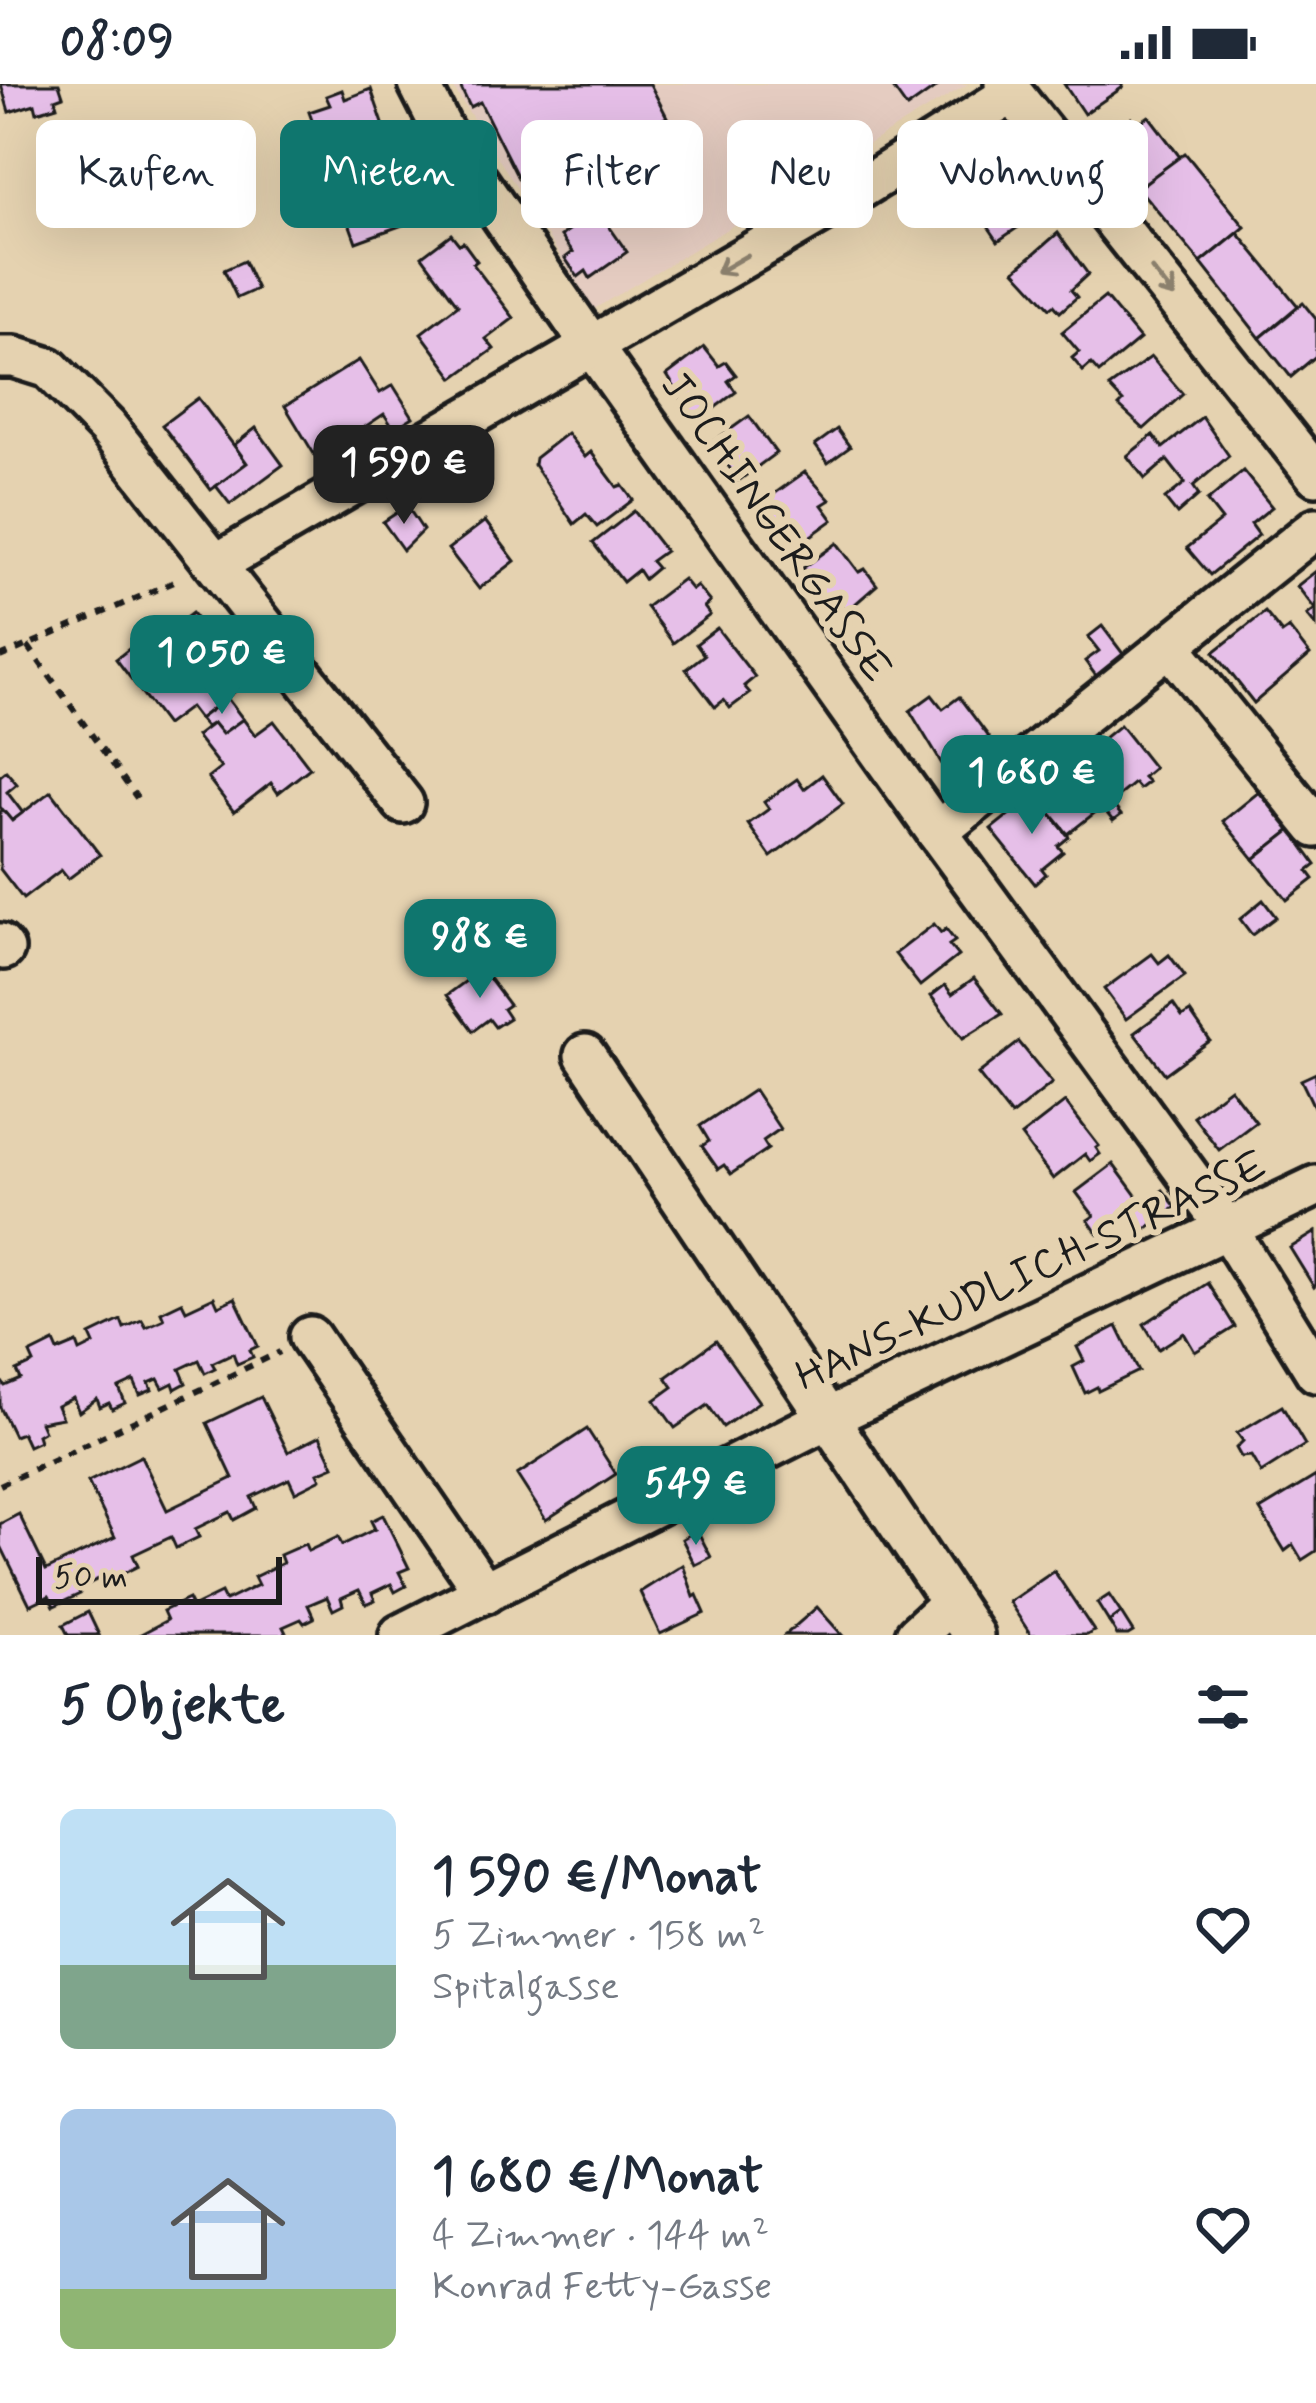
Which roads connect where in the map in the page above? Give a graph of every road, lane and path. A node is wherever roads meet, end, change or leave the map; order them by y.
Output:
1 (418, 84) edge
2 (1008, 89) edge
3 (591, 345) junction
4 (0, 357) edge
5 (1316, 475) edge
6 (1316, 527) edge
7 (218, 563) junction
8 (28, 646) junction
9 (1168, 646) junction
10 (0, 657) edge
11 (137, 797) dead end
12 (403, 802) dead end
13 (1316, 827) edge
14 (937, 832) junction
15 (585, 1055) dead end
16 (1316, 1186) edge
17 (1228, 1229) junction
18 (310, 1337) joint
19 (1316, 1372) edge
20 (830, 1417) junction
21 (0, 1485) edge
22 (485, 1593) junction
23 (962, 1619) edge
24 (400, 1635) edge
25 (916, 1635) edge

1 - 3 street, JOCHINGERGASSE
2 -> 3 street
2 -> 5 street
3 - 7 street
3 - 14 street, JOCHINGERGASSE
4 - 7 street
6 - 9 street
7 - 8 path
7 - 12 street
8 - 10 path
8 - 11 path
9 - 13 street
9 - 14 street
14 - 17 street, JOCHINGERGASSE
15 - 20 street
16 - 17 street, HANS-KUDLICH-STRASSE
17 - 19 street, JOCHINGERGASSE
17 - 20 street, HANS-KUDLICH-STRASSE
18 - 21 path
18 - 22 street
20 - 22 street, HANS-KUDLICH-STRASSE
20 - 23 street
22 - 24 street, HANS-KUDLICH-STRASSE
23 - 25 street

